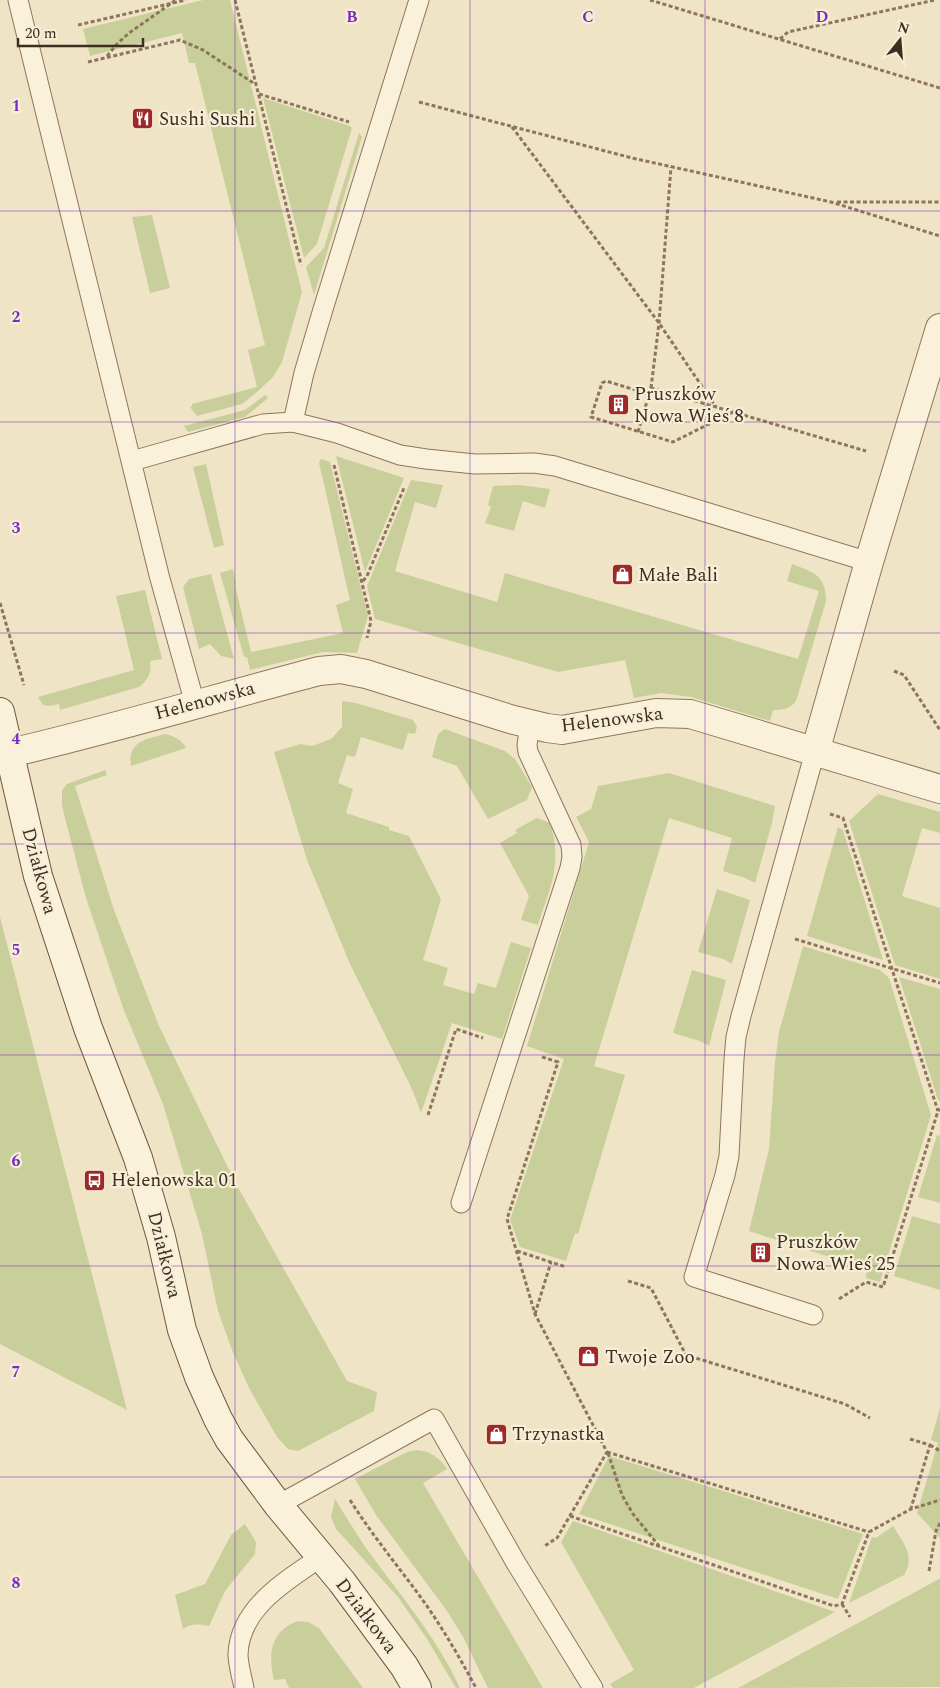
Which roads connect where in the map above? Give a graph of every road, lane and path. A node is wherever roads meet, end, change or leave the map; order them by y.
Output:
1 (18, 0) edge
2 (186, 0) edge
3 (236, 0) edge
4 (419, 0) edge
5 (650, 0) edge
6 (935, 0) edge
7 (175, 1) edge
8 (78, 25) dead end
9 (780, 39) junction
10 (107, 56) junction
11 (88, 62) dead end
12 (256, 84) junction
13 (940, 88) edge
14 (258, 93) junction
15 (390, 94) junction
16 (358, 124) dead end
17 (512, 127) junction
18 (670, 167) junction
19 (831, 202) junction
20 (940, 202) edge
21 (940, 236) edge
22 (301, 265) dead end
23 (659, 322) junction
24 (940, 328) edge
25 (651, 388) junction
26 (650, 394) junction
27 (716, 407) junction
28 (733, 412) junction
29 (293, 422) junction
30 (638, 432) junction
31 (869, 452) dead end
32 (333, 460) dead end
33 (132, 461) junction
34 (406, 484) dead end
35 (869, 562) junction
36 (363, 581) junction
37 (0, 603) edge
38 (371, 621) dead end
39 (894, 670) dead end
40 (25, 689) dead end
41 (195, 704) junction
42 (0, 712) edge
43 (530, 724) junction
44 (940, 730) edge
45 (815, 752) junction
46 (10, 753) junction
47 (940, 789) edge
48 (830, 814) dead end
49 (765, 930) junction
50 (891, 969) junction
51 (940, 984) edge
52 (491, 1041) dead end
53 (541, 1057) dead end
54 (939, 1110) edge
55 (428, 1115) dead end
56 (461, 1203) dead end
57 (517, 1252) junction
58 (551, 1262) junction
59 (566, 1267) dead end
60 (628, 1280) dead end
61 (535, 1314) junction
62 (813, 1314) joint
63 (870, 1418) dead end
64 (910, 1439) dead end
65 (930, 1445) junction
66 (940, 1451) edge
67 (607, 1452) junction
68 (346, 1493) dead end
69 (940, 1500) edge
70 (278, 1505) junction
71 (911, 1509) junction
72 (570, 1516) junction
73 (940, 1523) edge
74 (869, 1532) junction
75 (659, 1546) junction
76 (321, 1557) junction
77 (516, 1563) junction
78 (929, 1571) dead end
79 (842, 1604) junction
80 (850, 1617) dead end
81 (244, 1688) edge
82 (417, 1688) edge
83 (476, 1688) edge
84 (593, 1688) edge

1 - 33 lane
2 - 7 path
3 - 12 path
4 - 15 lane
5 - 9 path
6 - 9 path
7 - 8 path
7 - 10 path
9 - 13 path
10 - 11 path
10 - 12 path
12 - 14 path
14 - 16 path
14 - 22 path
15 - 17 path
15 - 29 lane
17 - 18 path
17 - 23 path
18 - 19 path
18 - 23 path
19 - 20 path
19 - 21 path
23 - 25 path
23 - 27 path
24 - 35 street
25 - 26 path
25 - 27 path
26 - 30 path
26 - 30 path
27 - 28 path
28 - 30 path
28 - 31 path
29 - 33 lane
29 - 35 lane
32 - 36 path
33 - 41 lane
34 - 36 path
35 - 45 street
36 - 38 path
37 - 40 path
39 - 44 path
41 - 43 street, Helenowska
41 - 46 street, Helenowska
42 - 46 street, Działkowa
43 - 45 street, Helenowska
43 - 56 lane
45 - 47 street, Helenowska
45 - 49 lane
46 - 70 street, Działkowa
48 - 50 path
49 - 50 path
49 - 62 lane
50 - 51 path
50 - 54 path
52 - 55 path
53 - 57 path
54 - 62 path
57 - 58 path
57 - 61 path
58 - 59 path
58 - 61 path
60 - 63 path
61 - 67 path
64 - 65 path
65 - 66 path
65 - 71 path
67 - 72 path
67 - 74 path
67 - 75 path
68 - 83 path
69 - 71 path
70 - 76 street, Działkowa
70 - 77 lane
71 - 74 path
72 - 75 path
72 - 77 path
73 - 78 path
74 - 79 path
75 - 79 path
76 - 81 lane
76 - 82 street, Działkowa
77 - 84 lane
79 - 80 path

